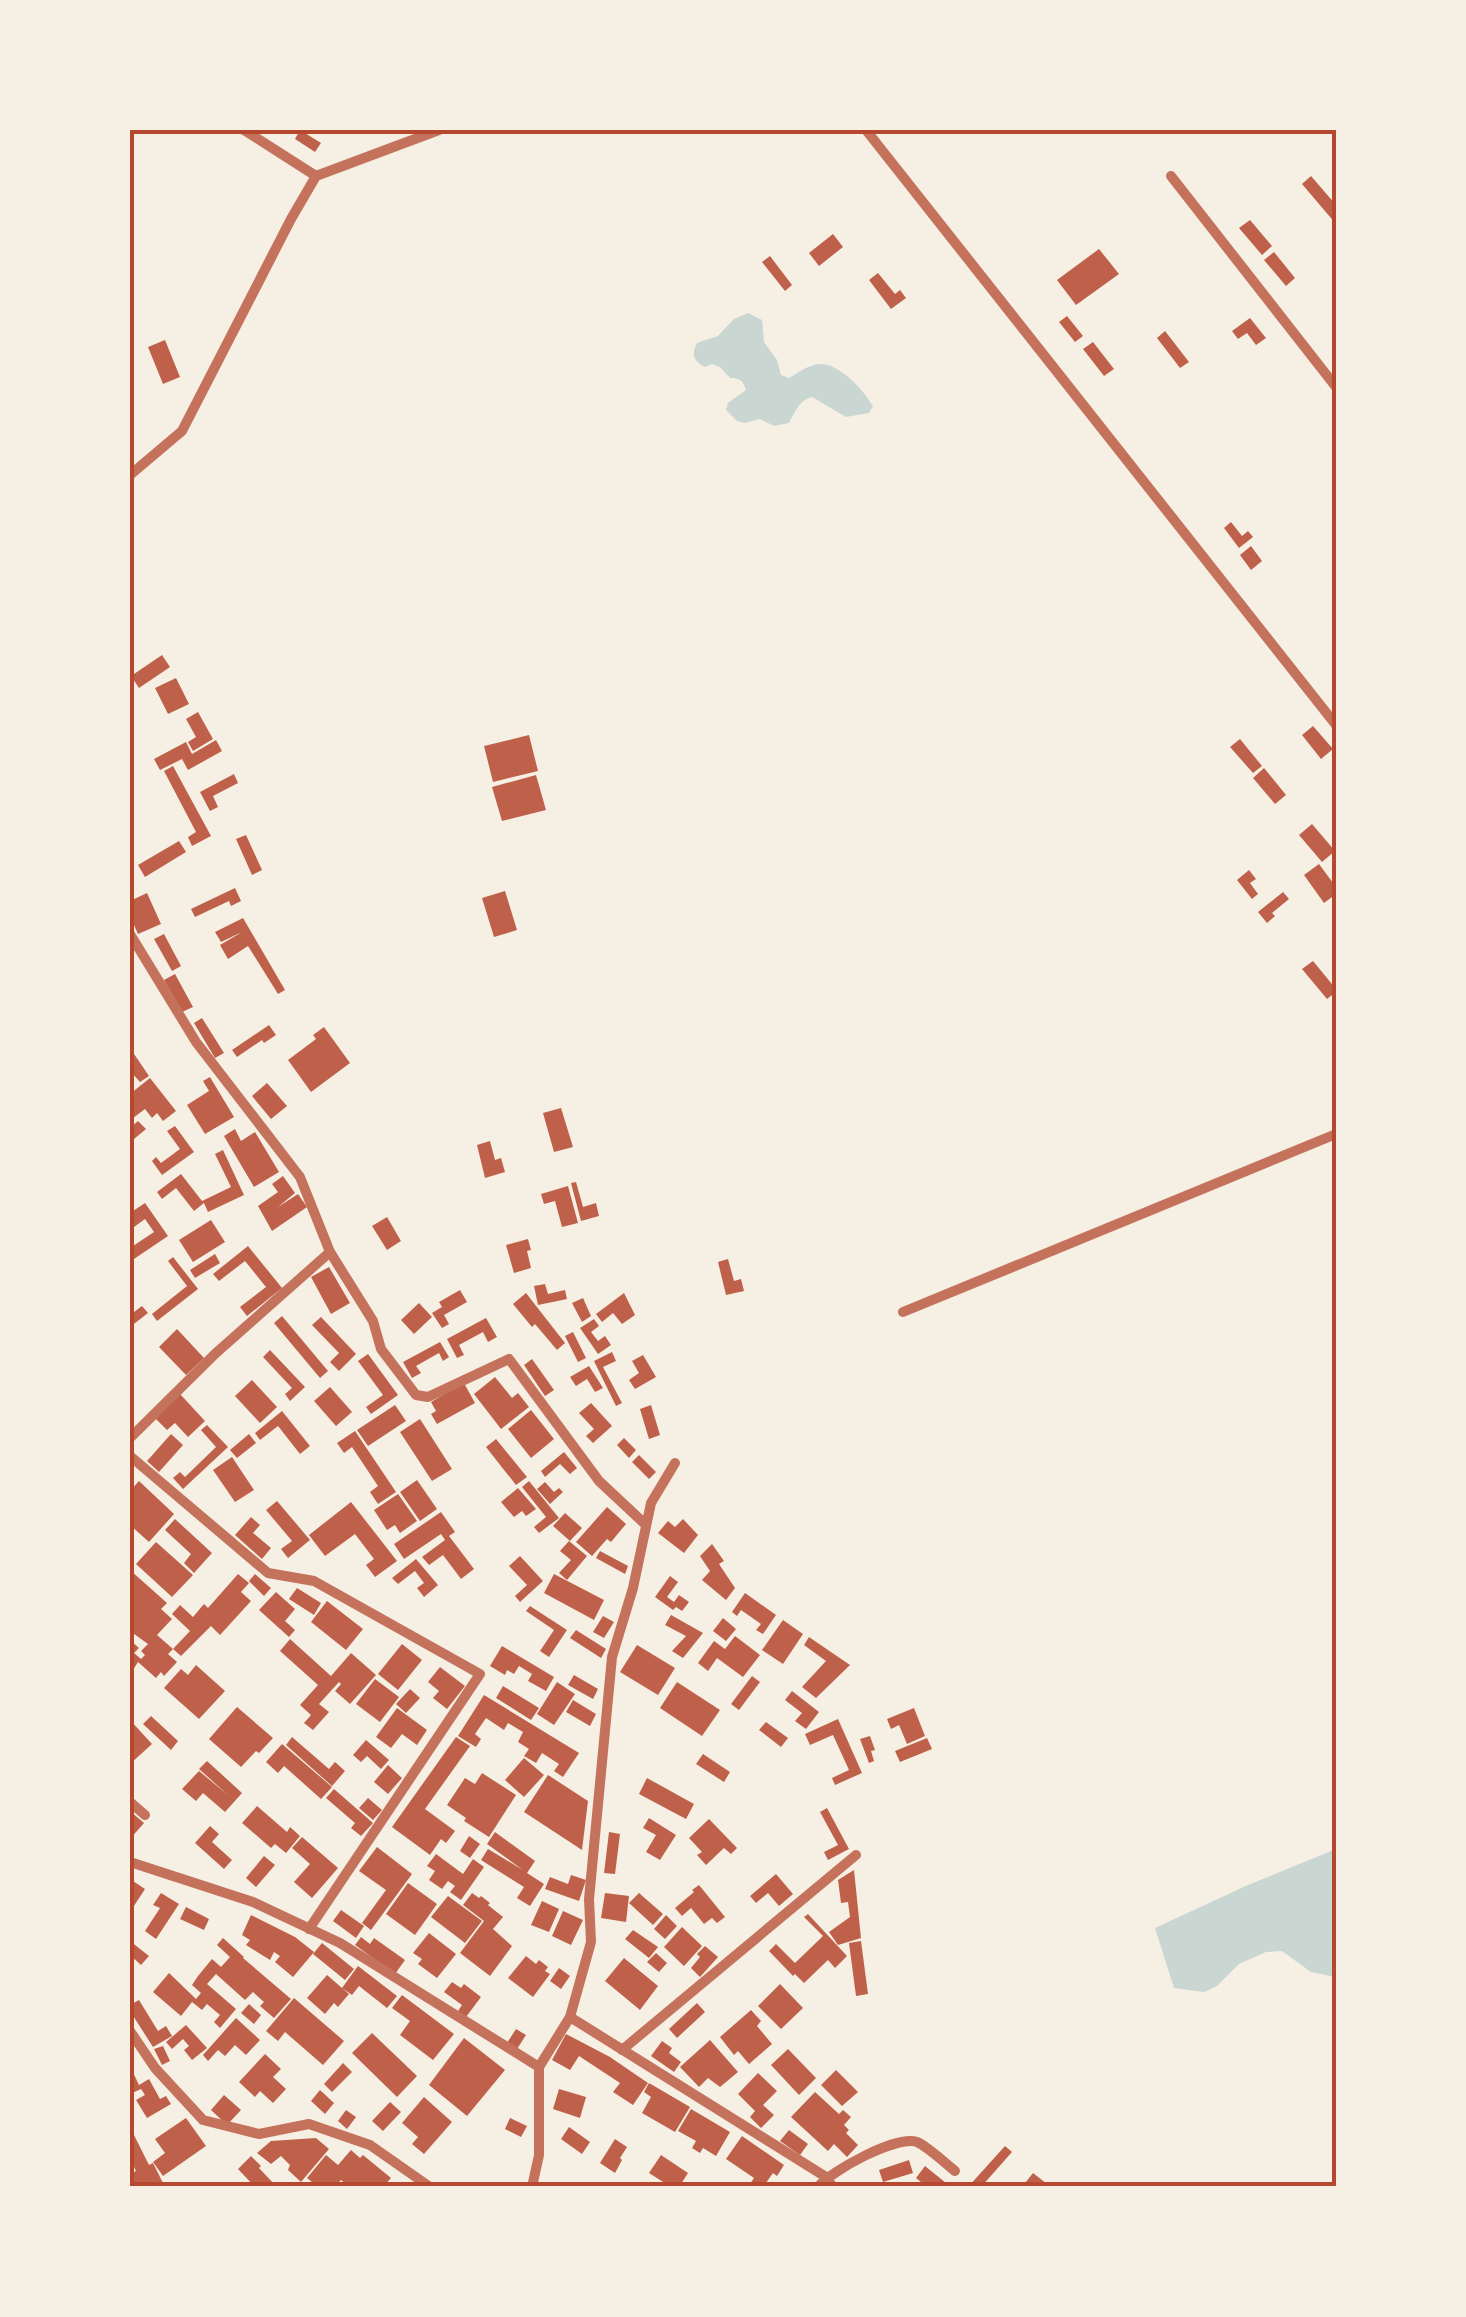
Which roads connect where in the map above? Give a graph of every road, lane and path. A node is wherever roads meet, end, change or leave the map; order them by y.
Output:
1 (244, 130) edge
2 (439, 130) edge
3 (866, 130) edge
4 (316, 176) junction
5 (1171, 176) dead end
6 (1336, 388) edge
7 (130, 475) edge
8 (1336, 724) edge
9 (130, 934) edge
10 (1336, 1134) edge
11 (330, 1252) junction
12 (903, 1312) dead end
13 (130, 1438) edge
14 (130, 1456) edge
15 (675, 1463) dead end
16 (646, 1525) junction
17 (130, 1802) edge
18 (145, 1815) dead end
19 (856, 1855) dead end
20 (130, 1862) edge
21 (309, 1929) junction
22 (570, 2017) junction
23 (130, 2031) edge
24 (622, 2050) junction
25 (539, 2068) junction
26 (955, 2171) dead end
27 (830, 2182) edge
28 (430, 2187) edge
29 (532, 2187) edge
30 (818, 2187) edge

1 - 4 street
2 - 4 street
3 - 8 street
4 - 7 street
5 - 6 street
9 - 11 street
10 - 12 street
11 - 13 street
11 - 16 street
14 - 21 street
15 - 16 street
16 - 22 street
17 - 18 street
19 - 24 street
20 - 21 street
21 - 25 street
22 - 24 street
22 - 25 street
23 - 28 street
24 - 27 street
25 - 29 street
26 - 27 street
27 - 30 street

